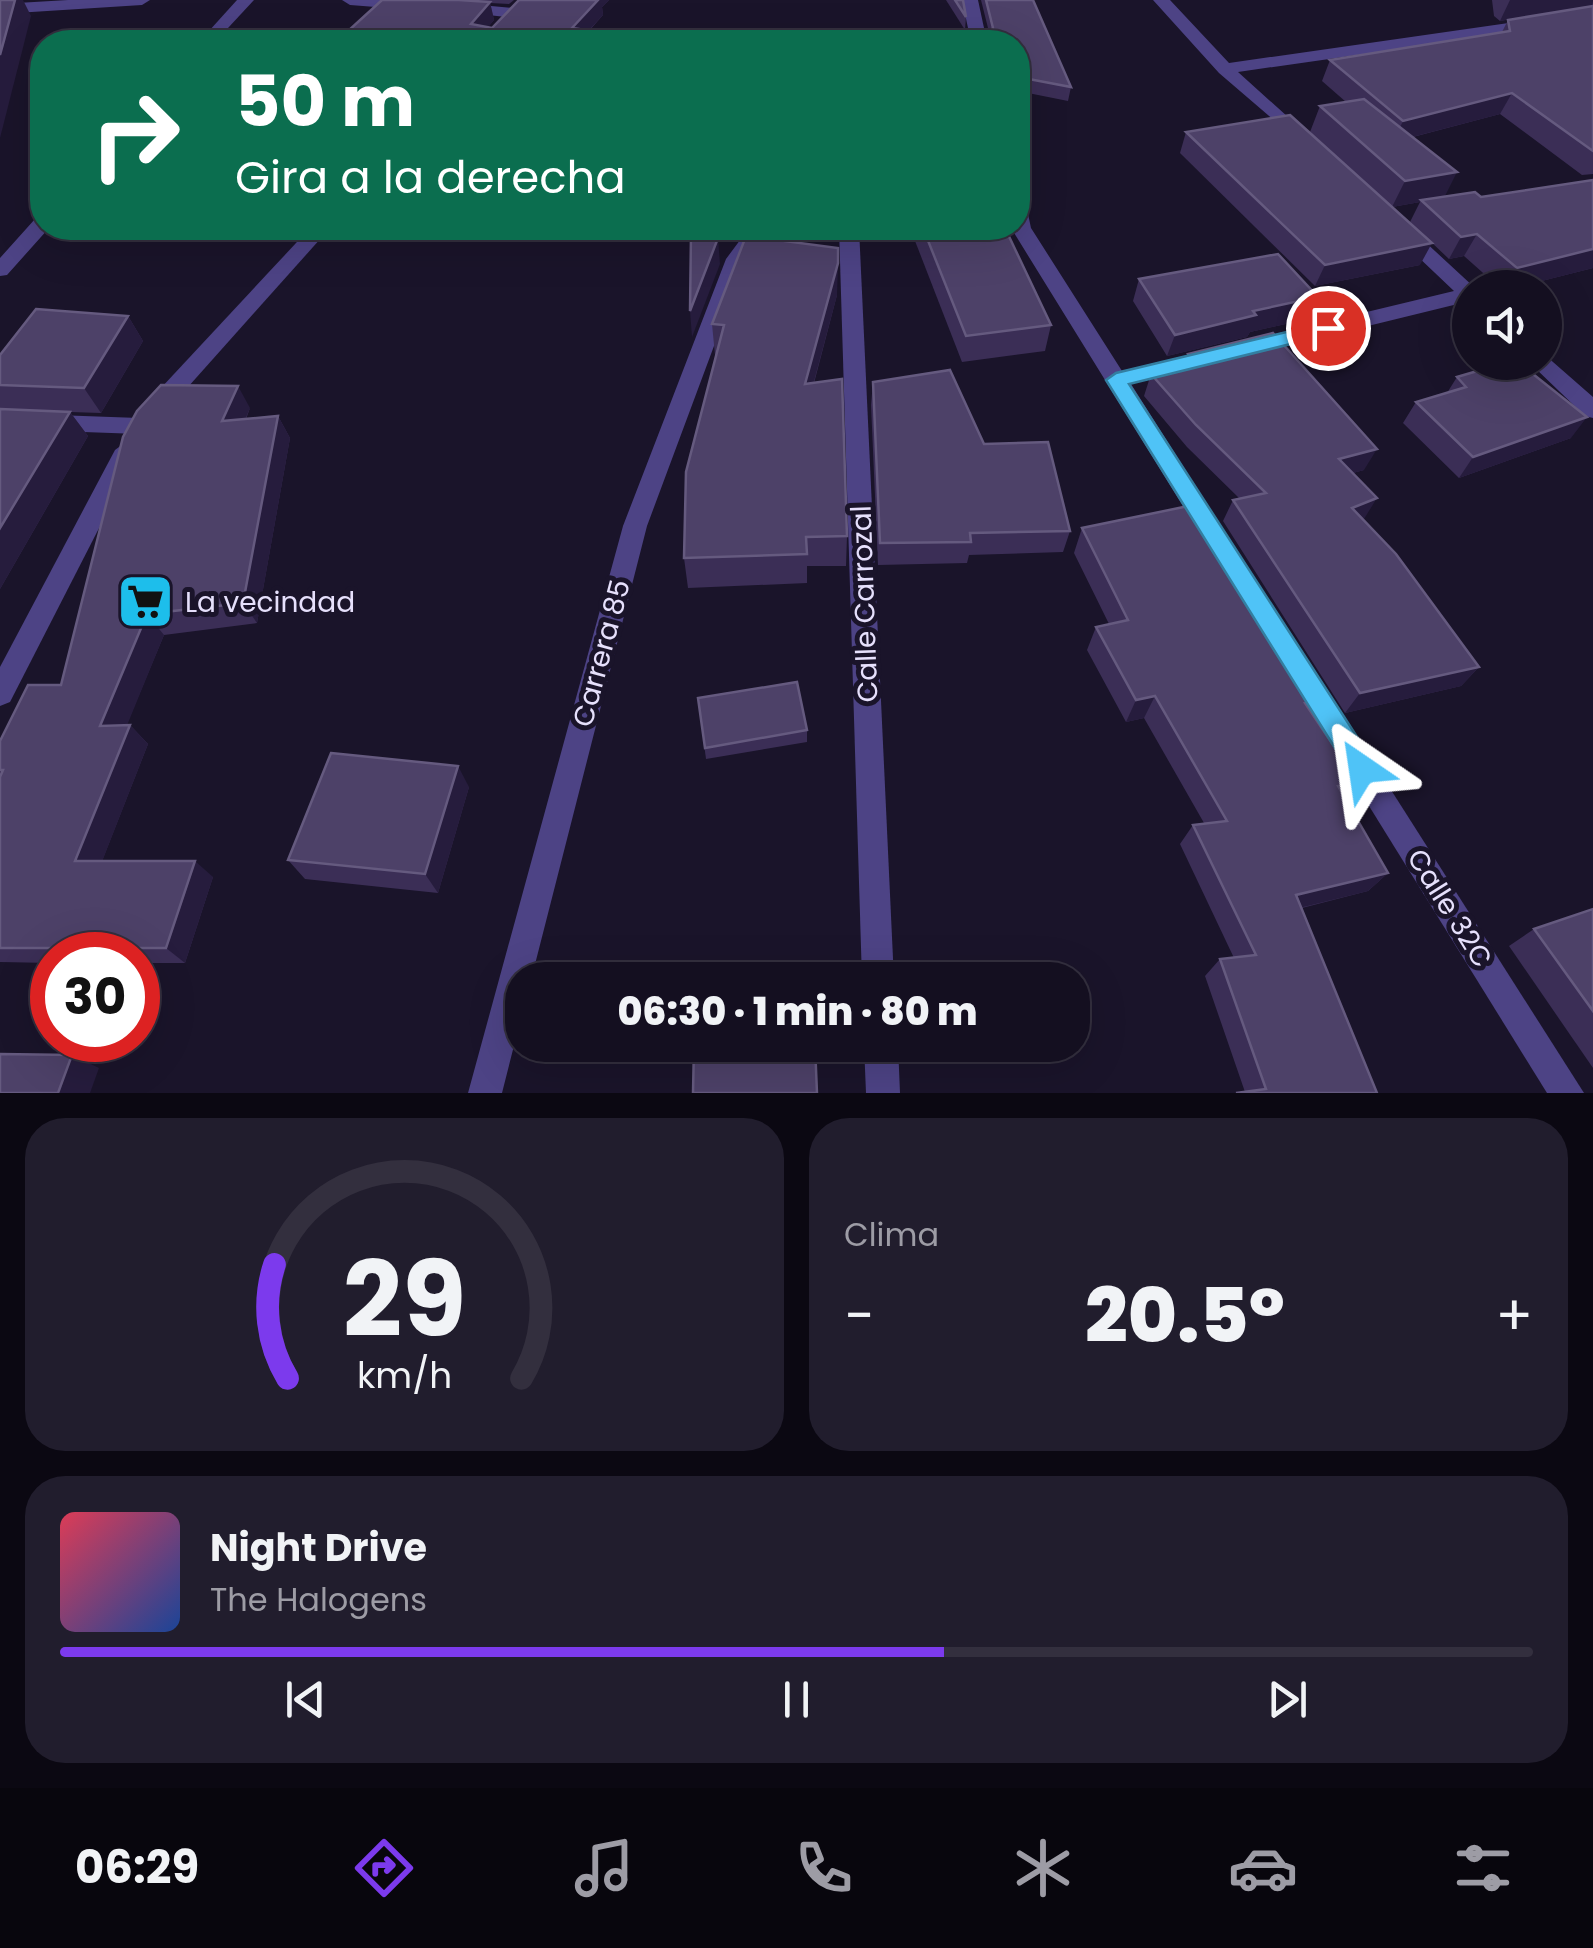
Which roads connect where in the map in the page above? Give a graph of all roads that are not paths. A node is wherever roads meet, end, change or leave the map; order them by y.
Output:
1 (142, 0) edge
2 (246, 0) edge
3 (350, 0) edge
4 (970, 0) edge
5 (1160, 0) edge
6 (423, 6) edge
7 (521, 6) edge
8 (441, 7) edge
9 (0, 10) edge
10 (1593, 16) edge
11 (218, 30) edge
12 (498, 30) edge
13 (976, 30) edge
14 (1225, 70) junction
15 (1314, 150) edge
16 (1396, 215) edge
17 (30, 236) edge
18 (309, 240) edge
19 (750, 240) edge
20 (849, 240) edge
21 (1028, 240) edge
22 (0, 270) edge
23 (1452, 275) edge
24 (1452, 298) edge
25 (1116, 380) junction
26 (1561, 380) edge
27 (1593, 410) edge
28 (0, 420) edge
29 (139, 426) junction
30 (1232, 562) edge
31 (1294, 662) edge
32 (0, 694) edge
33 (877, 962) edge
34 (882, 1062) edge
35 (485, 1093) edge
36 (883, 1093) edge
37 (1567, 1093) edge

1 - 9 street
2 - 11 street
3 - 6 street
4 - 13 street
5 - 14 street
7 - 8 street
7 - 12 street
10 - 14 street
14 - 15 street
16 - 23 street
17 - 22 street
18 - 29 street
19 - 35 street, Carrera 85
20 - 33 street, Calle Carrozal
21 - 25 street
24 - 25 street
25 - 30 street
26 - 27 street
28 - 29 street
29 - 32 street
31 - 37 street, Calle 32C
34 - 36 street

